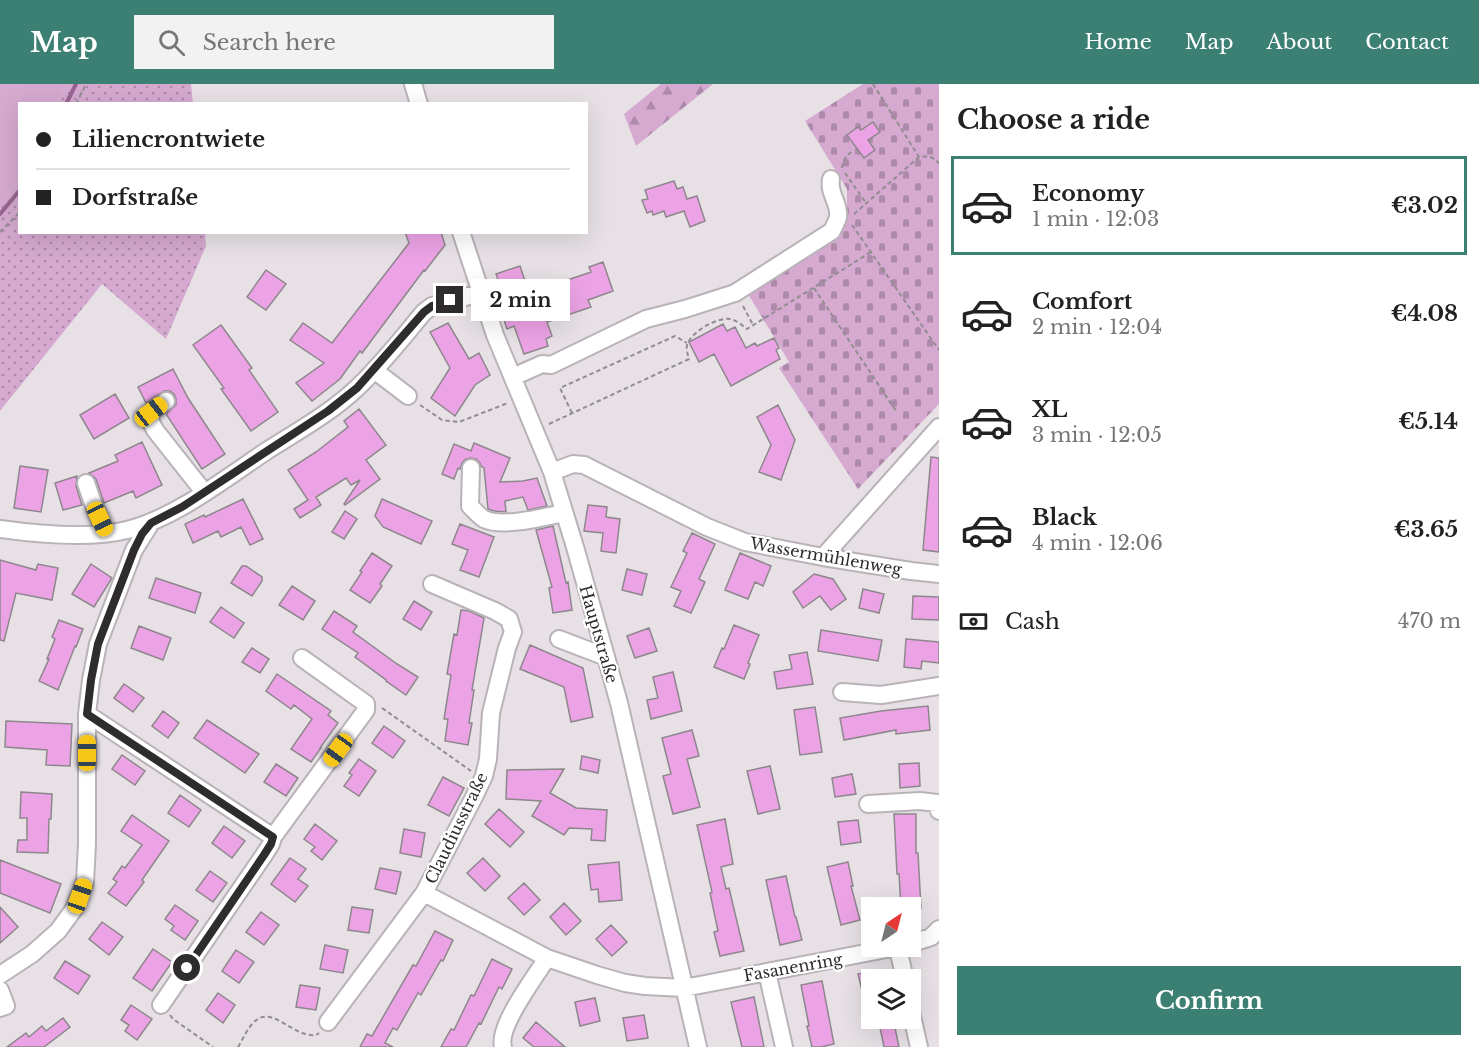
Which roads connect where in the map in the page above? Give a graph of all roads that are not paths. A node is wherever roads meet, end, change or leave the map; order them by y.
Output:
1 (413, 84) edge
2 (418, 102) edge
3 (831, 179) dead end
4 (462, 234) edge
5 (480, 293) junction
6 (374, 370) junction
7 (513, 377) junction
8 (408, 396) road end
9 (166, 401) dead end
10 (939, 427) edge
11 (471, 468) dead end
12 (552, 472) junction
13 (86, 483) dead end
14 (204, 492) junction
15 (564, 513) junction
16 (151, 523) junction
17 (0, 529) edge
18 (124, 531) junction
19 (106, 533) junction
20 (134, 550) junction
21 (823, 557) junction
22 (939, 574) edge
23 (432, 584) dead end
24 (559, 639) dead end
25 (606, 657) junction
26 (302, 658) dead end
27 (939, 686) edge
28 (842, 692) dead end
29 (87, 714) junction
30 (868, 804) dead end
31 (939, 811) edge
32 (273, 837) junction
33 (424, 893) junction
34 (939, 929) edge
35 (921, 940) edge
36 (861, 954) edge
37 (547, 958) junction
38 (767, 972) junction
39 (0, 975) edge
40 (684, 988) junction
41 (0, 990) edge
42 (161, 1005) road end
43 (0, 1008) edge
44 (328, 1022) road end
45 (915, 1029) edge
46 (503, 1047) edge
47 (698, 1047) edge
48 (783, 1047) edge
49 (919, 1047) edge

1 - 2 street
3 - 7 street
4 - 5 street, Hauptstraße
5 - 6 street
5 - 7 street, Hauptstraße
6 - 8 street
6 - 14 street
7 - 12 street, Hauptstraße
9 - 14 street
10 - 21 street
11 - 15 street
12 - 15 street, Hauptstraße
12 - 21 street, Wassermühlenweg
13 - 19 street
14 - 16 street
15 - 25 street, Hauptstraße
16 - 18 street
16 - 20 street
17 - 19 street
18 - 19 street
18 - 20 street
20 - 29 street
21 - 22 street, Wassermühlenweg
23 - 33 street, Claudiusstraße
24 - 25 street
25 - 40 street, Hauptstraße
26 - 32 street
27 - 28 street
29 - 32 street
29 - 39 street
30 - 31 street
32 - 42 street
33 - 37 street, Fasanenring
33 - 44 street, Claudiusstraße
34 - 35 street, Fasanenring
36 - 38 street, Fasanenring
37 - 40 street, Fasanenring
37 - 46 street
38 - 40 street, Fasanenring
38 - 48 street
40 - 47 street, Hauptstraße
41 - 43 street
45 - 49 street

